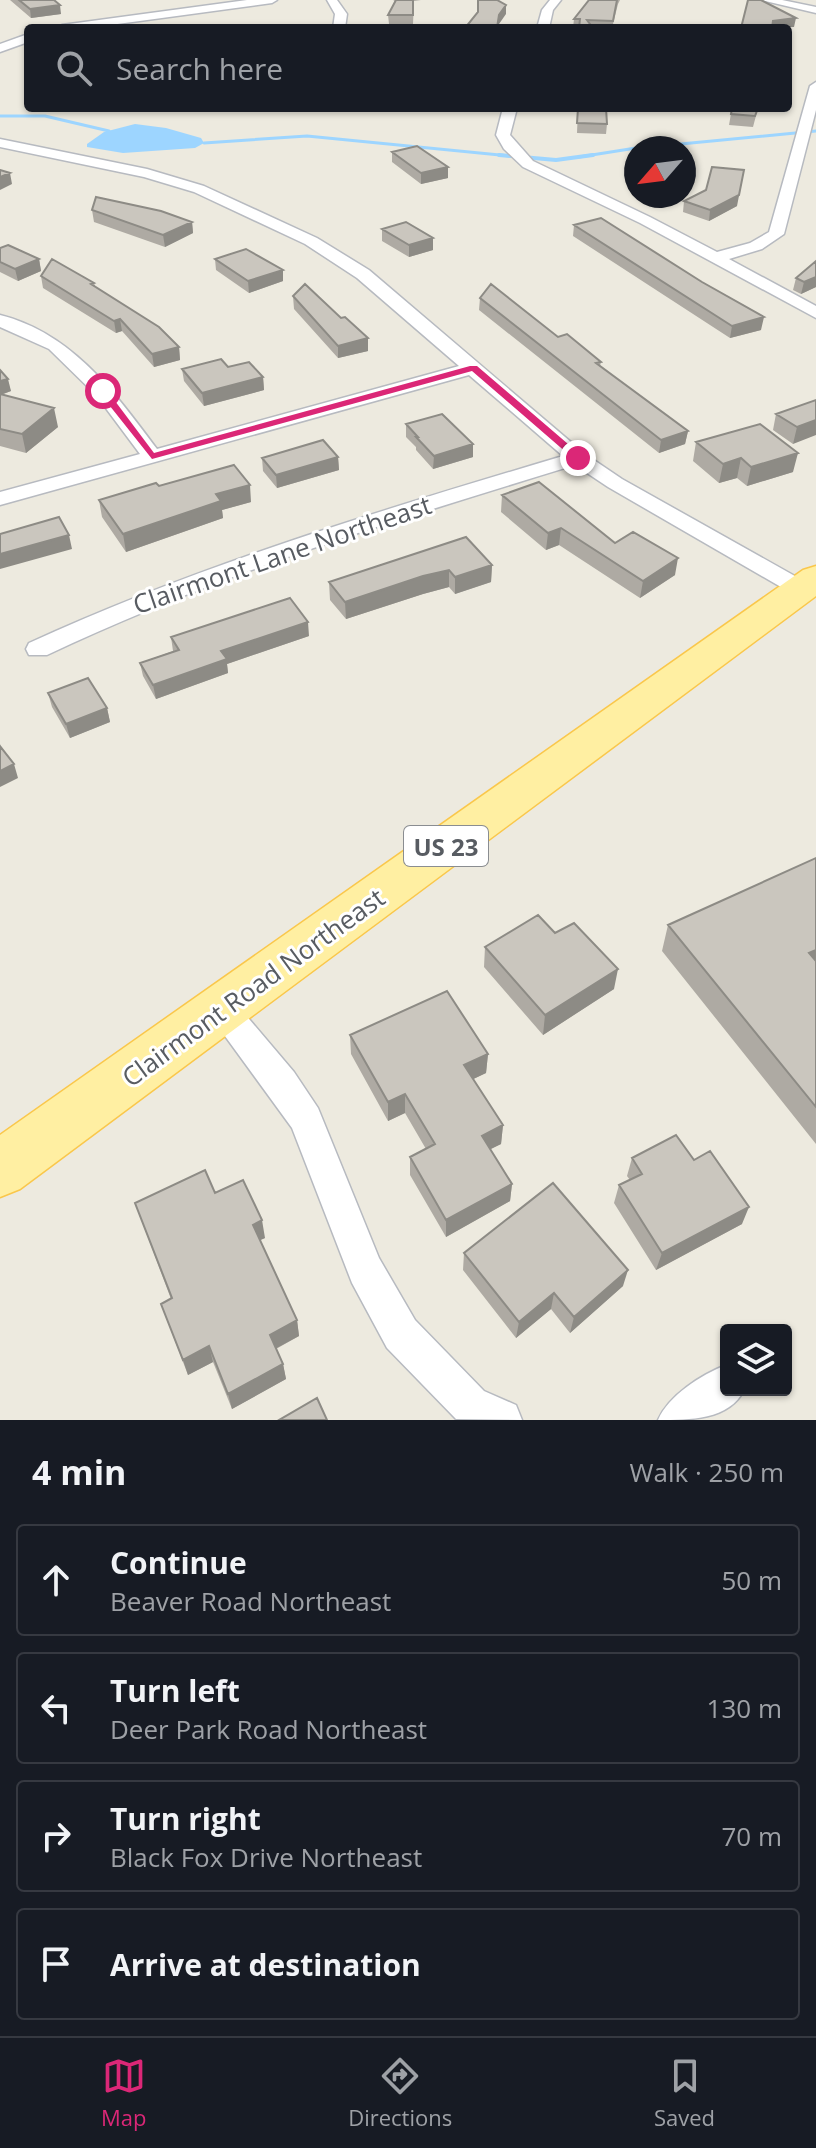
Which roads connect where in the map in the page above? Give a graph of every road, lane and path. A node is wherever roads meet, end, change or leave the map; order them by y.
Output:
1 (272, 0) edge
2 (332, 0) edge
3 (556, 0) edge
4 (766, 0) edge
5 (816, 10) edge
6 (92, 24) edge
7 (340, 24) edge
8 (544, 24) edge
9 (24, 39) edge
10 (0, 48) edge
11 (816, 86) edge
12 (509, 112) edge
13 (0, 143) edge
14 (715, 258) junction
15 (816, 313) edge
16 (0, 320) edge
17 (473, 368) junction
18 (152, 456) junction
19 (578, 458) junction
20 (0, 499) edge
21 (808, 584) edge
22 (38, 649) dead end
23 (222, 1010) junction
24 (0, 1169) edge
25 (720, 1389) edge
26 (501, 1420) edge
27 (679, 1420) edge

1 - 6 street
2 - 7 street
3 - 8 street
4 - 5 street
9 - 10 street
11 - 14 street
12 - 14 street
13 - 17 street
14 - 15 street
16 - 18 street
17 - 18 street
17 - 19 street
18 - 20 street
19 - 21 street
19 - 22 street, Clairmont Lane Northeast
21 - 23 main road, Clairmont Road Northeast / US 23
23 - 24 main road, Clairmont Road Northeast / US 23
23 - 26 street
25 - 27 street

